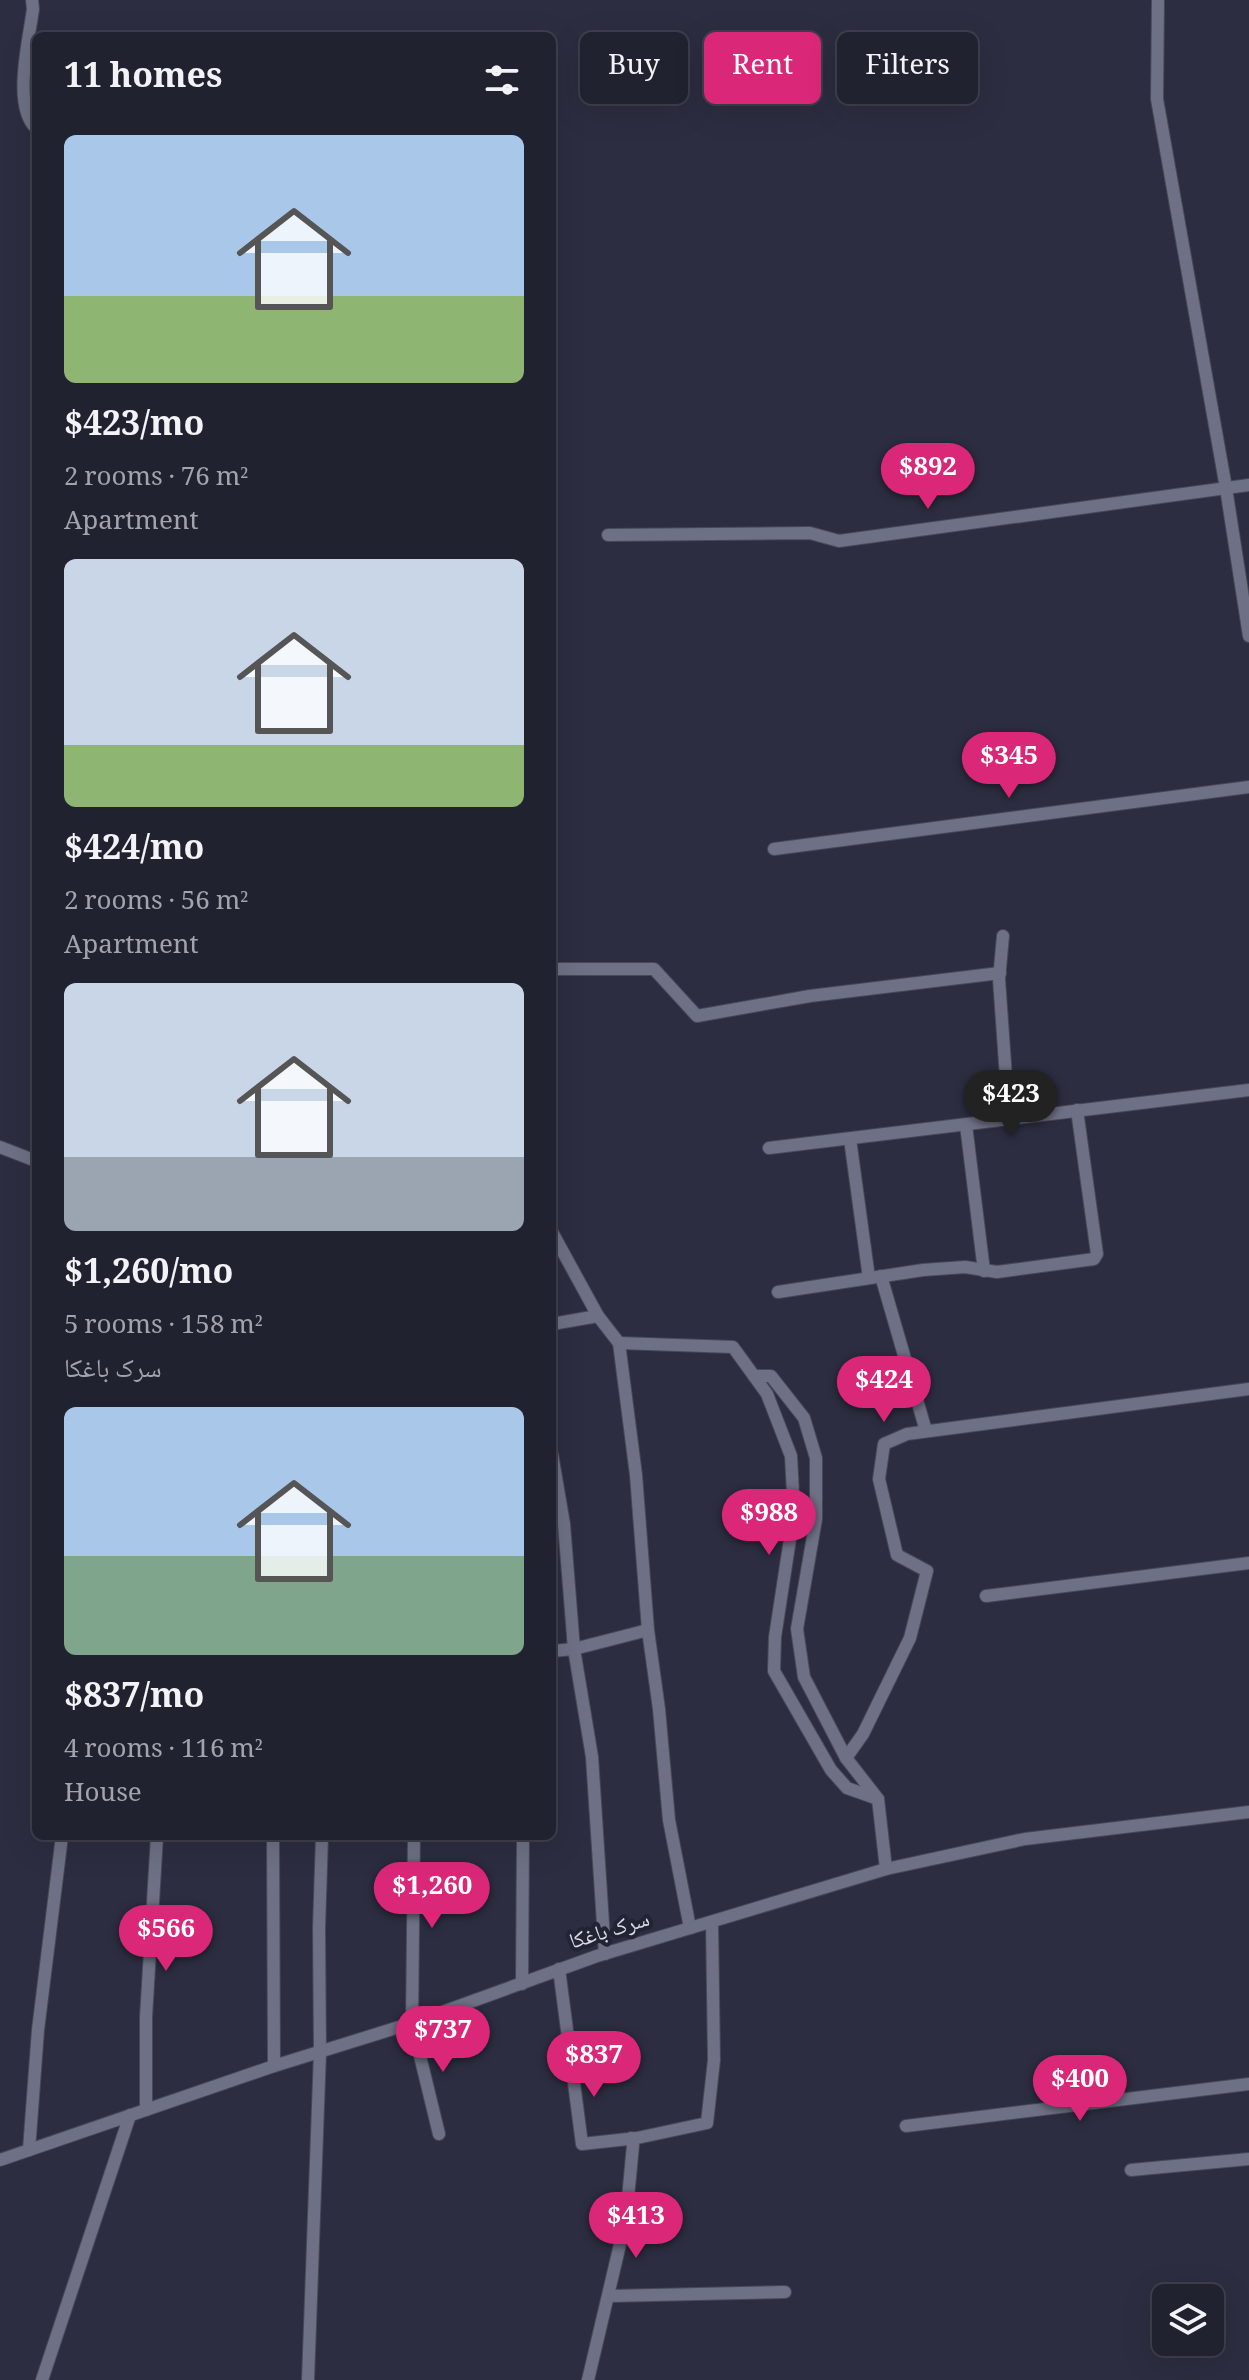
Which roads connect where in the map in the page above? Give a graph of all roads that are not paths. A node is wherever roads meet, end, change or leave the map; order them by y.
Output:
1 (32, 0) edge
2 (1158, 0) edge
3 (32, 124) edge
4 (1249, 485) edge
5 (1226, 488) junction
6 (608, 535) dead end
7 (1249, 636) edge
8 (1249, 787) edge
9 (774, 849) dead end
10 (1003, 936) dead end
11 (556, 969) edge
12 (1000, 973) junction
13 (1249, 1090) edge
14 (1077, 1110) junction
15 (1009, 1120) junction
16 (966, 1125) junction
17 (850, 1139) junction
18 (0, 1147) edge
19 (769, 1148) dead end
20 (32, 1159) edge
21 (556, 1239) edge
22 (984, 1271) junction
23 (875, 1277) junction
24 (778, 1292) dead end
25 (598, 1316) junction
26 (556, 1323) edge
27 (619, 1343) junction
28 (754, 1376) junction
29 (1249, 1389) edge
30 (926, 1431) junction
31 (556, 1477) edge
32 (1249, 1563) edge
33 (986, 1596) dead end
34 (648, 1630) junction
35 (574, 1649) junction
36 (556, 1651) edge
37 (846, 1758) junction
38 (878, 1799) junction
39 (1249, 1812) edge
40 (62, 1840) edge
41 (157, 1840) edge
42 (273, 1840) edge
43 (322, 1840) edge
44 (414, 1840) edge
45 (523, 1840) edge
46 (886, 1869) junction
47 (712, 1922) junction
48 (690, 1928) junction
49 (605, 1954) junction
50 (559, 1969) junction
51 (522, 1984) junction
52 (412, 2023) junction
53 (320, 2052) junction
54 (274, 2066) junction
55 (1249, 2084) edge
56 (146, 2110) junction
57 (130, 2115) junction
58 (906, 2126) dead end
59 (439, 2134) dead end
60 (631, 2138) junction
61 (29, 2150) junction
62 (1249, 2159) edge
63 (0, 2160) edge
64 (1131, 2170) dead end
65 (785, 2292) dead end
66 (610, 2296) junction
67 (42, 2380) edge
68 (308, 2380) edge
69 (588, 2380) edge

1 - 3 street
2 - 5 street
4 - 5 street
5 - 6 street
5 - 7 street
8 - 9 street
10 - 12 street
11 - 12 street
12 - 15 street
13 - 14 street
14 - 15 street
14 - 22 street
15 - 16 street
16 - 17 street
16 - 22 street
17 - 19 street
17 - 23 street
18 - 20 street
21 - 25 street
22 - 23 street
23 - 24 street
23 - 30 street
25 - 26 street
25 - 27 street
27 - 28 street
27 - 34 street
28 - 37 street
28 - 38 street
29 - 30 street
30 - 37 street
31 - 35 street
32 - 33 street
34 - 35 street
34 - 48 street
35 - 36 street
35 - 49 street
37 - 38 street
38 - 46 street
39 - 46 street, سرک باغکا
40 - 61 street
41 - 56 street
42 - 54 street
43 - 53 street
44 - 52 street
45 - 51 street
46 - 47 street, سرک باغکا
47 - 48 street, سرک باغکا
47 - 60 street
48 - 49 street, سرک باغکا
49 - 50 street, سرک باغکا
50 - 51 street, سرک باغکا
50 - 60 street
51 - 52 street, سرک باغکا
52 - 53 street, سرک باغکا
52 - 59 street
53 - 54 street, سرک باغکا
53 - 68 street
54 - 56 street, سرک باغکا
55 - 58 street
56 - 57 street, سرک باغکا
57 - 61 street, سرک باغکا
57 - 67 street
60 - 66 street
61 - 63 street, سرک باغکا
62 - 64 street
65 - 66 street
66 - 69 street

